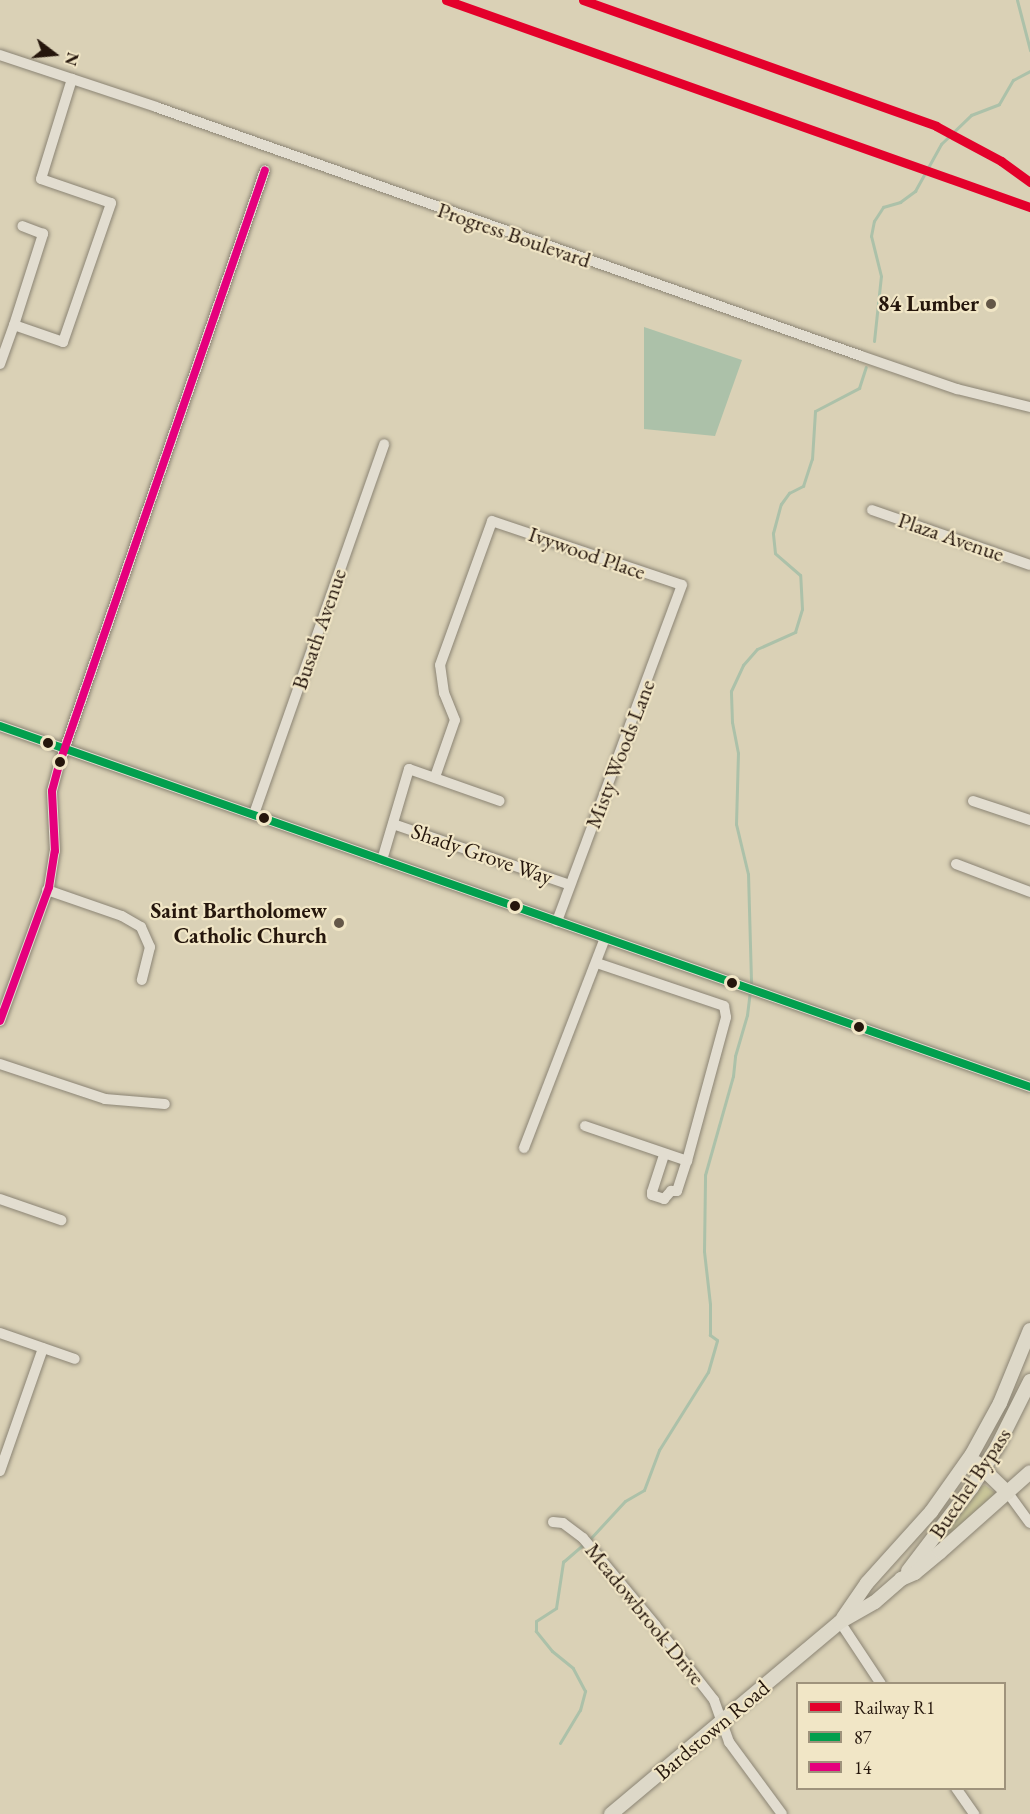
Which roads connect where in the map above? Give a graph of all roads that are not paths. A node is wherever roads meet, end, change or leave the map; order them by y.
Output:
1 (0, 55) edge
2 (72, 79) junction
3 (266, 170) dead end
4 (22, 226) dead end
5 (14, 325) junction
6 (0, 364) edge
7 (1030, 407) edge
8 (384, 444) dead end
9 (872, 510) dead end
10 (1030, 565) edge
11 (682, 585) joint
12 (0, 726) edge
13 (65, 749) junction
14 (435, 777) junction
15 (500, 801) dead end
16 (973, 801) dead end
17 (254, 814) junction
18 (1030, 820) edge
19 (393, 824) junction
20 (382, 860) junction
21 (956, 864) dead end
22 (570, 885) junction
23 (47, 890) junction
24 (1030, 892) edge
25 (556, 921) junction
26 (605, 938) junction
27 (597, 963) junction
28 (142, 980) dead end
29 (0, 1021) edge
30 (0, 1064) edge
31 (1030, 1087) edge
32 (165, 1104) dead end
33 (585, 1126) dead end
34 (524, 1148) dead end
35 (664, 1155) junction
36 (687, 1161) junction
37 (0, 1199) edge
38 (61, 1220) dead end
39 (0, 1333) edge
40 (1029, 1339) edge
41 (43, 1348) junction
42 (75, 1359) dead end
43 (1028, 1389) edge
44 (1000, 1403) junction
45 (970, 1458) junction
46 (984, 1468) junction
47 (0, 1471) edge
48 (1030, 1472) edge
49 (1008, 1493) junction
50 (553, 1522) dead end
51 (1030, 1523) edge
52 (901, 1579) junction
53 (867, 1583) junction
54 (881, 1597) junction
55 (840, 1622) junction
56 (880, 1682) edge
57 (721, 1721) junction
58 (957, 1790) edge
59 (611, 1814) edge
60 (782, 1814) edge
61 (974, 1814) edge

1 - 2 street, Progress Boulevard
2 - 5 street
2 - 7 street, Progress Boulevard
3 - 13 street
4 - 5 street
5 - 6 street
8 - 17 street, Busath Avenue
9 - 10 street, Plaza Avenue
11 - 14 street, Ivywood Place
11 - 22 street, Misty Woods Lane
12 - 13 street
13 - 17 street
13 - 23 street
14 - 15 street
14 - 19 street
16 - 18 street
17 - 20 street
19 - 20 street
19 - 22 street, Shady Grove Way
20 - 25 street
21 - 24 street
22 - 25 street, Misty Woods Lane
23 - 28 street
23 - 29 street
25 - 26 street
26 - 27 street
26 - 31 street
27 - 34 street
27 - 36 street
30 - 32 street
33 - 35 street
35 - 36 street
35 - 36 street
37 - 38 street
39 - 41 street
40 - 44 main road, Buechel Bypass
41 - 42 street
41 - 47 street
43 - 44 main road
43 - 46 main road, Buechel Bypass
44 - 45 main road, Buechel Bypass
45 - 46 main road
45 - 53 main road, Bardstown Road
46 - 49 main road
46 - 52 main road, Buechel Bypass
48 - 49 main road, Bardstown Road
49 - 51 street
49 - 52 main road, Bardstown Road
50 - 57 street, Meadowbrook Drive
52 - 54 main road, Bardstown Road
53 - 54 main road
53 - 55 main road, Bardstown Road
54 - 55 main road, Bardstown Road
55 - 56 street
55 - 57 main road, Bardstown Road
57 - 59 main road, Bardstown Road
57 - 60 street, Meadowbrook Drive
58 - 61 street

